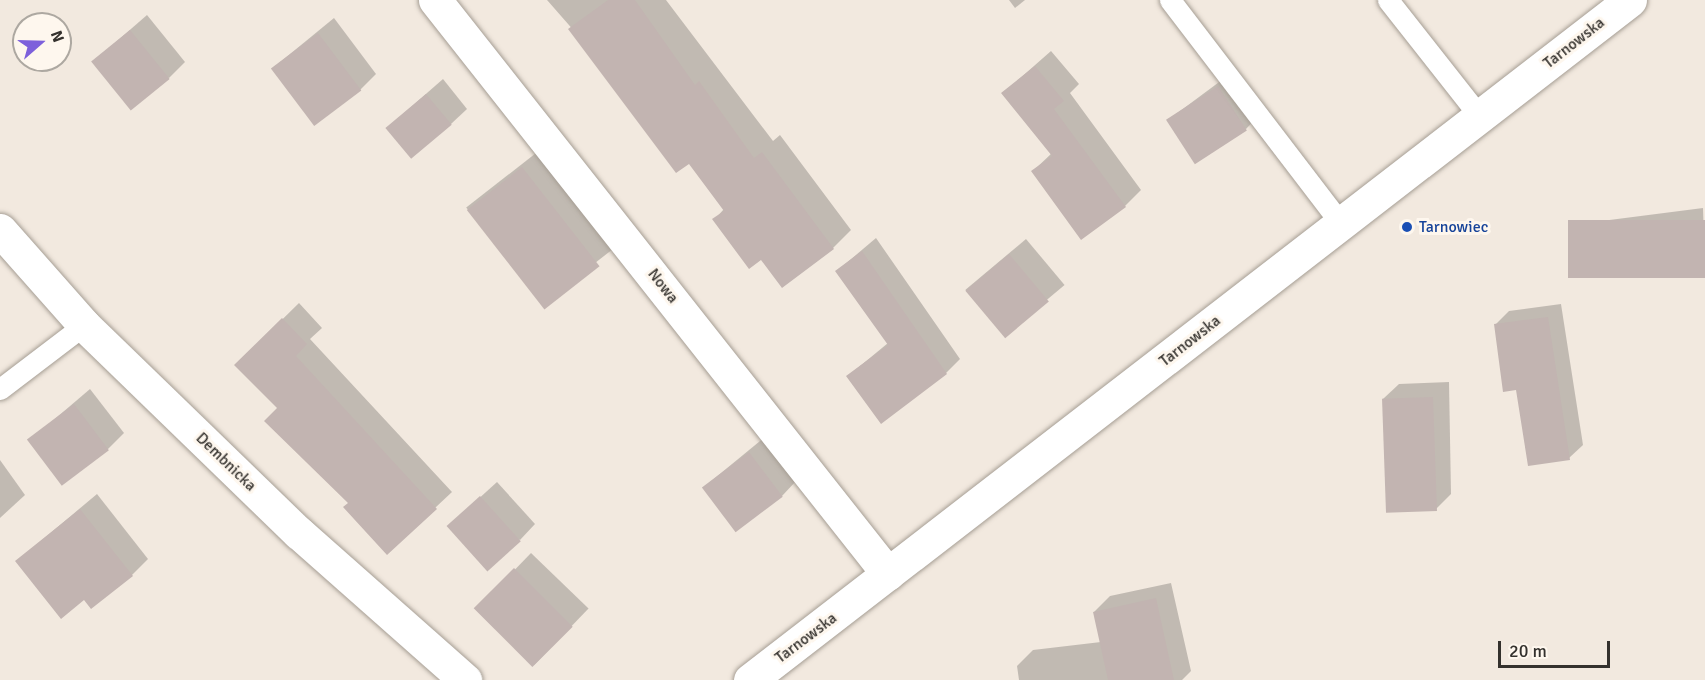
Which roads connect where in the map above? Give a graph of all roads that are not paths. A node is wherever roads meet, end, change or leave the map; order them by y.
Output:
1 (435, 0) edge
2 (1170, 0) edge
3 (1388, 0) edge
4 (1630, 0) edge
5 (1480, 117) junction
6 (1341, 224) junction
7 (0, 230) edge
8 (84, 325) junction
9 (0, 389) edge
10 (888, 574) junction
11 (465, 680) edge
12 (750, 680) edge

1 - 10 street, Nowa
2 - 6 lane
3 - 5 lane
4 - 5 street, Tarnowska
5 - 6 street, Tarnowska
6 - 10 street, Tarnowska
7 - 8 street, Dembnicka
8 - 9 lane
8 - 11 street, Dembnicka
10 - 12 street, Tarnowska

